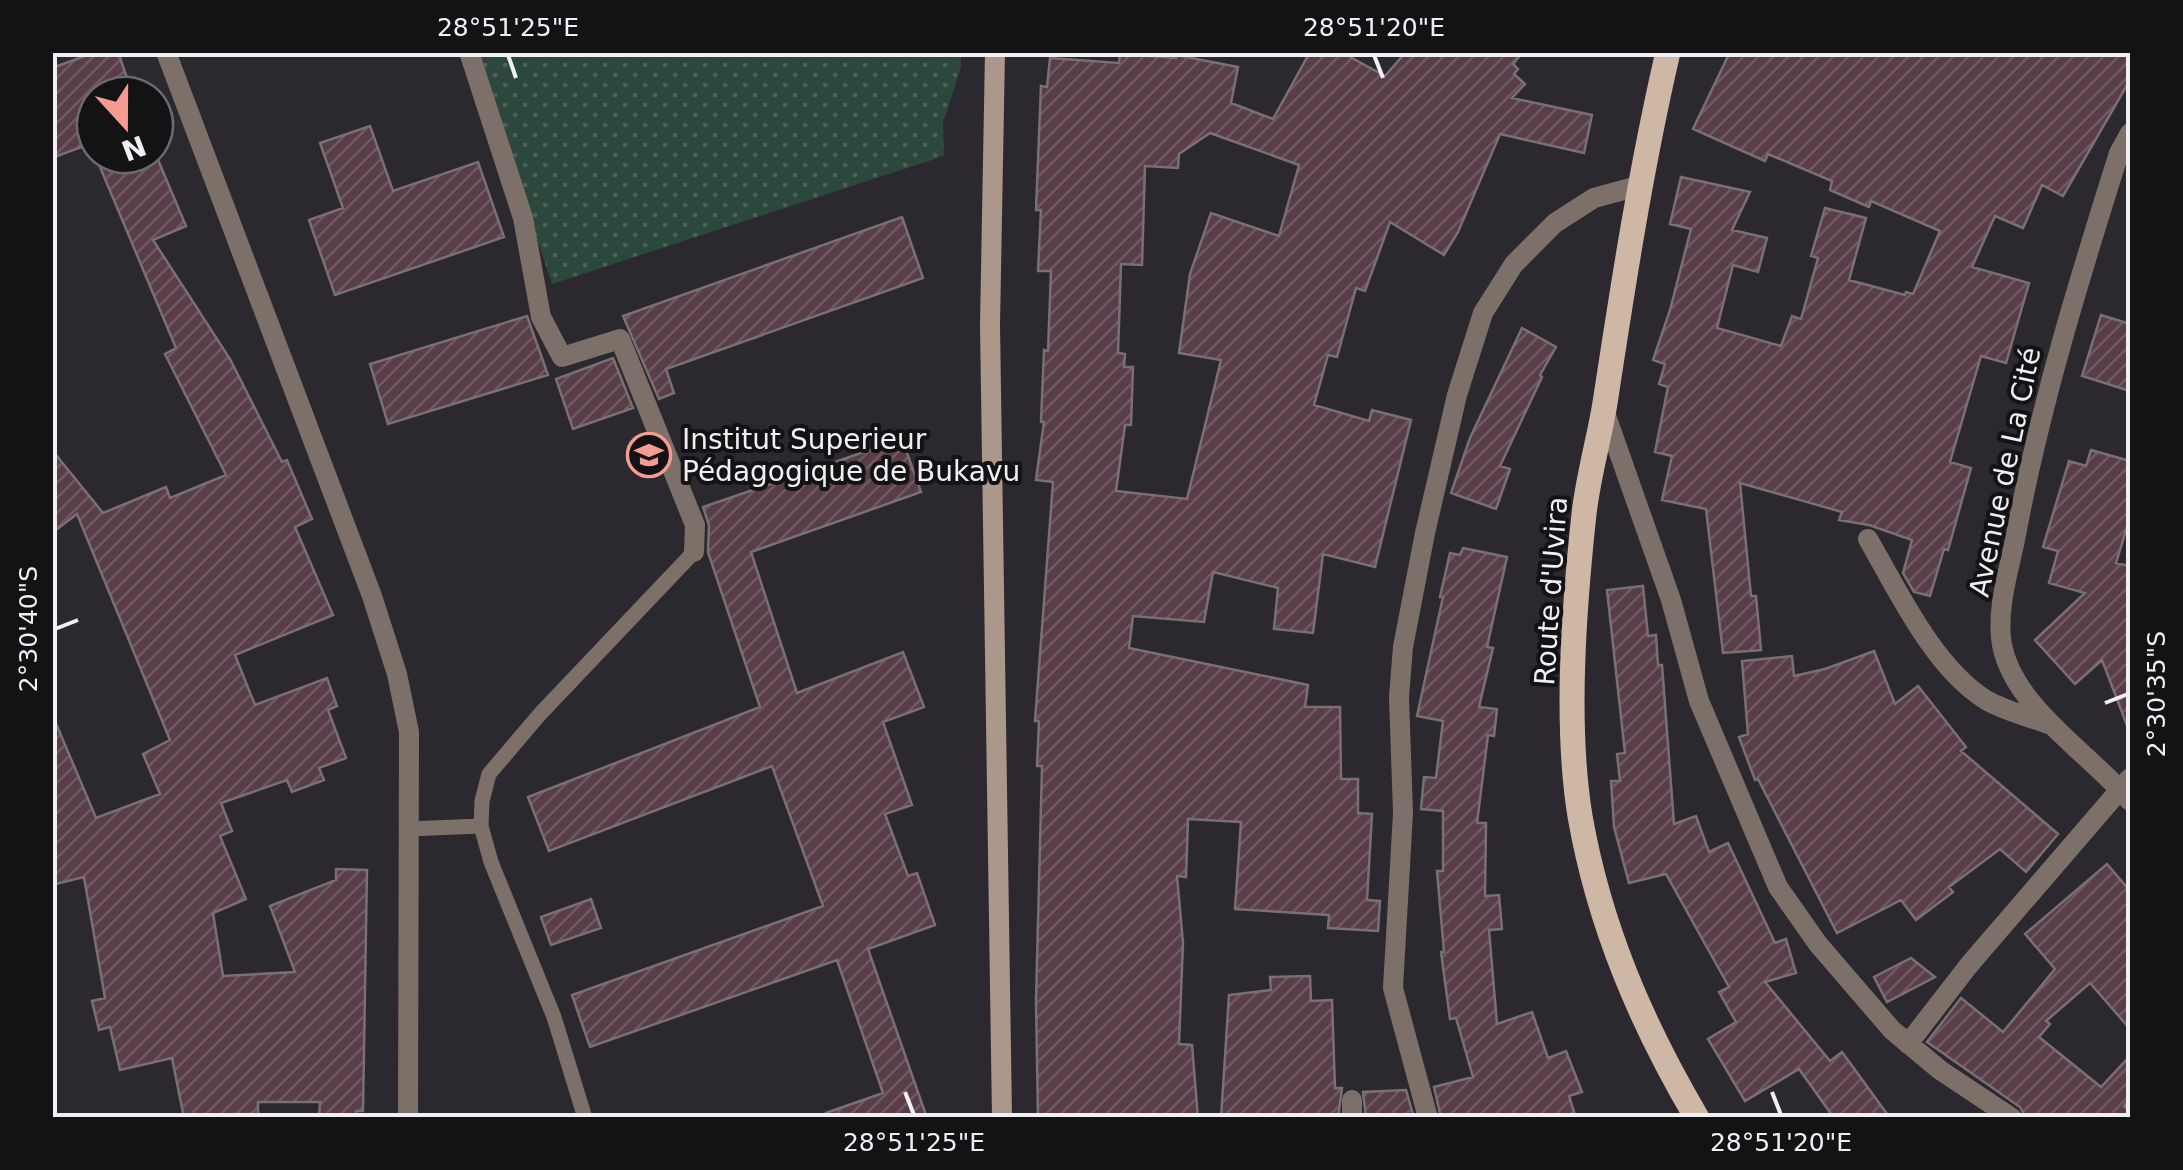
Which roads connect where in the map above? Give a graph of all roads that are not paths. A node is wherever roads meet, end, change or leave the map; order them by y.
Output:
1 (166, 52) edge
2 (469, 52) edge
3 (995, 52) edge
4 (1668, 52) edge
5 (2130, 133) edge
6 (1638, 186) junction
7 (1604, 410) junction
8 (1868, 539) dead end
9 (694, 552) joint
10 (2053, 726) junction
11 (2127, 790) edge
12 (481, 826) junction
13 (408, 829) junction
14 (1908, 1044) junction
15 (408, 1118) edge
16 (585, 1118) edge
17 (1002, 1118) edge
18 (1428, 1118) edge
19 (1697, 1118) edge
20 (2012, 1118) edge

1 - 13 street
2 - 9 street
3 - 17 street
4 - 6 main road, Route d'Uvira
5 - 10 street, Avenue de La Cité
6 - 7 main road, Route d'Uvira
6 - 18 street
7 - 14 street
7 - 19 main road, Route d'Uvira
8 - 10 street
9 - 12 lane
10 - 11 street, Avenue de La Cité
11 - 14 street
12 - 13 lane
12 - 16 lane
13 - 15 street
14 - 20 street

